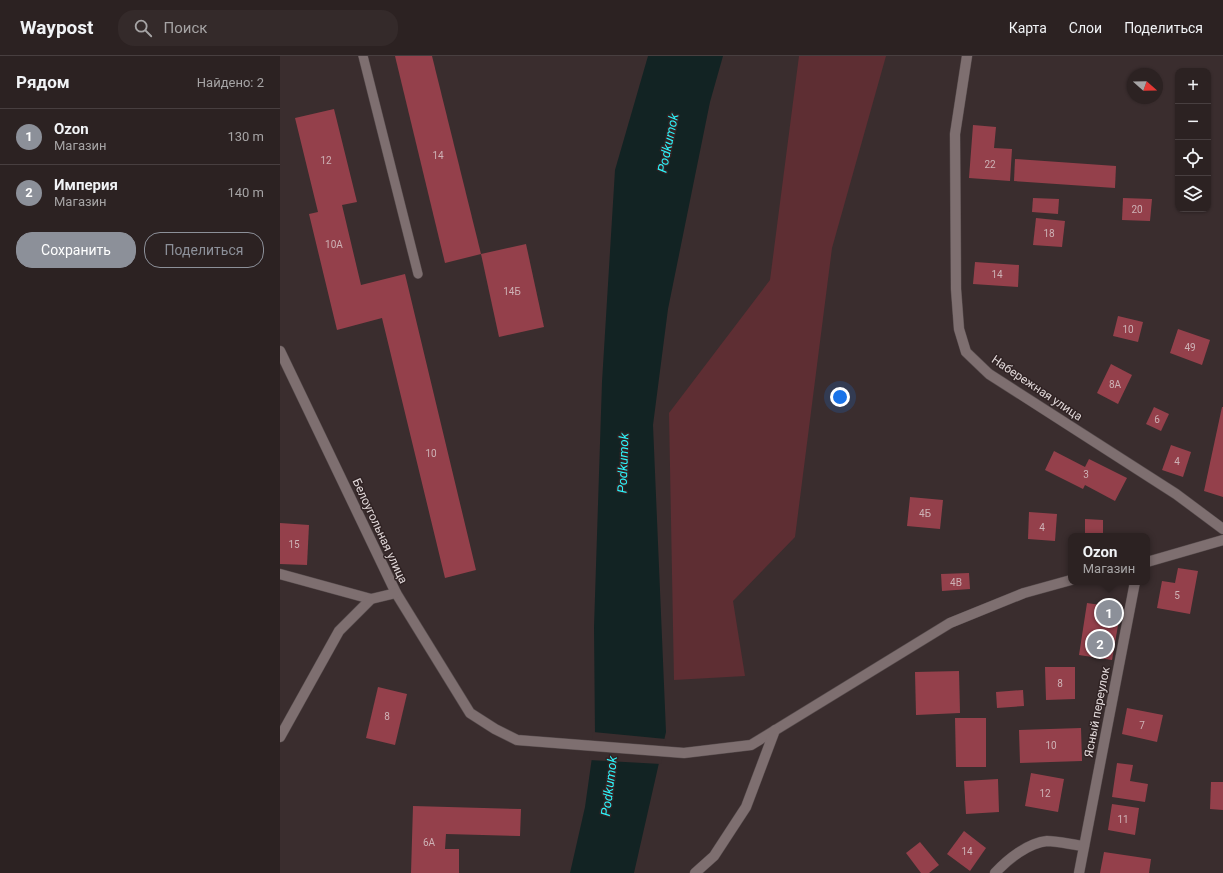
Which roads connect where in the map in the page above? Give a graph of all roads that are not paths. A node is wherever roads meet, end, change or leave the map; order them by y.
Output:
1 (363, 56) edge
2 (967, 56) edge
3 (418, 274) dead end
4 (280, 351) edge
5 (1223, 529) edge
6 (1223, 540) edge
7 (1150, 561) edge
8 (280, 574) edge
9 (1068, 581) edge
10 (1134, 585) edge
11 (396, 593) junction
12 (371, 599) junction
13 (776, 730) junction
14 (280, 737) edge
15 (1084, 846) junction
16 (695, 873) edge
17 (995, 873) edge
18 (1079, 873) edge

1 - 3 lane
2 - 5 street, Набережная улица
4 - 11 street, Белоугольная улица
6 - 7 street
8 - 12 street
9 - 13 street
10 - 15 street, Ясный переулок
11 - 12 street, Белоугольная улица
11 - 13 street
12 - 14 street
13 - 16 street
15 - 17 street
15 - 18 street, Ясный переулок

